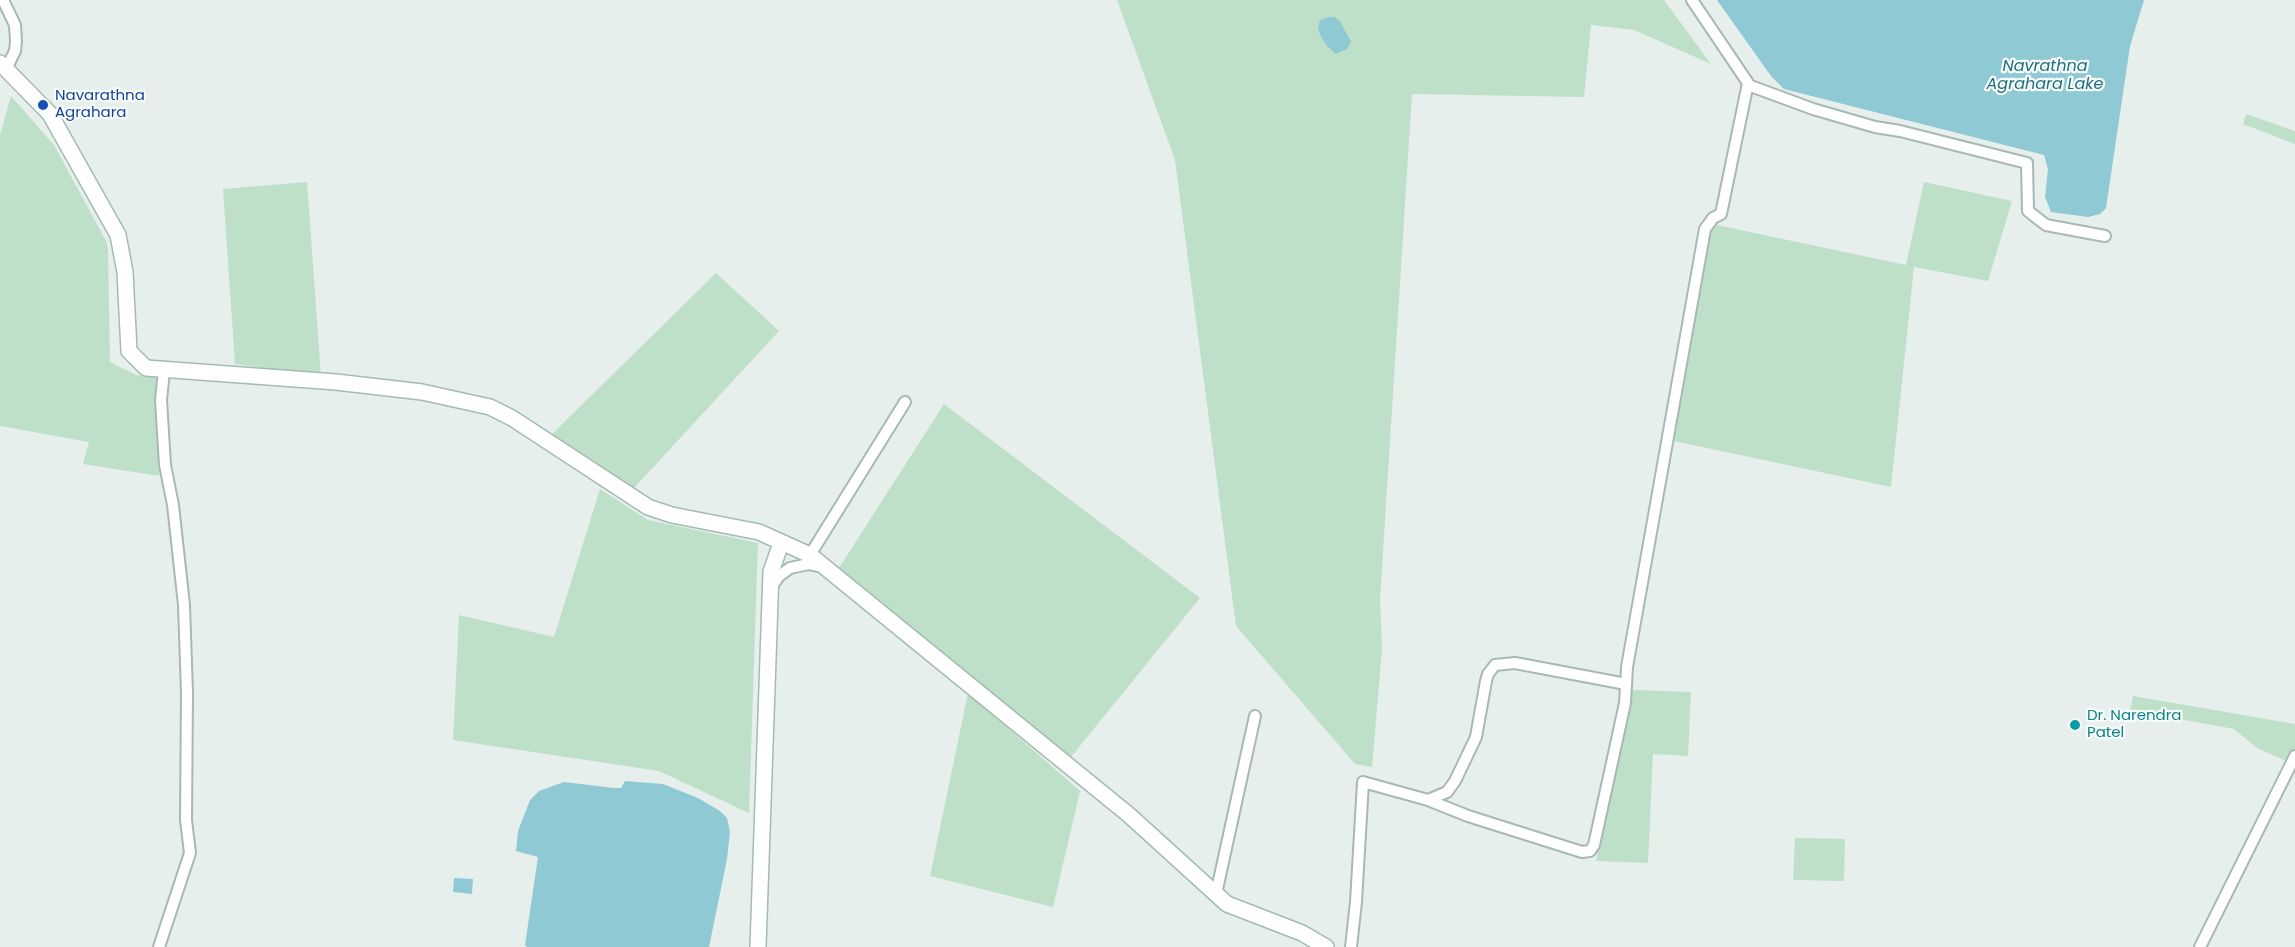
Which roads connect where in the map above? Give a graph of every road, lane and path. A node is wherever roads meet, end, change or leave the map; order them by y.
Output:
1 (3, 0) edge
2 (1692, 0) edge
3 (3, 66) edge
4 (1748, 85) junction
5 (2105, 236) dead end
6 (164, 370) junction
7 (905, 402) dead end
8 (781, 543) junction
9 (810, 555) junction
10 (826, 569) junction
11 (771, 588) junction
12 (1626, 684) junction
13 (1255, 716) dead end
14 (2295, 756) edge
15 (1428, 800) junction
16 (1216, 894) junction
17 (159, 947) edge
18 (758, 947) edge
19 (1326, 947) edge
20 (1351, 947) edge
21 (2200, 947) edge

1 - 3 street
2 - 4 street
3 - 6 street
4 - 5 street
4 - 12 street
6 - 8 street
6 - 17 street
7 - 9 street
8 - 9 street
8 - 11 street
9 - 10 street
10 - 11 street
10 - 16 street
11 - 18 street
12 - 15 street
12 - 15 street
13 - 16 street
14 - 21 street
15 - 20 street
16 - 19 street

